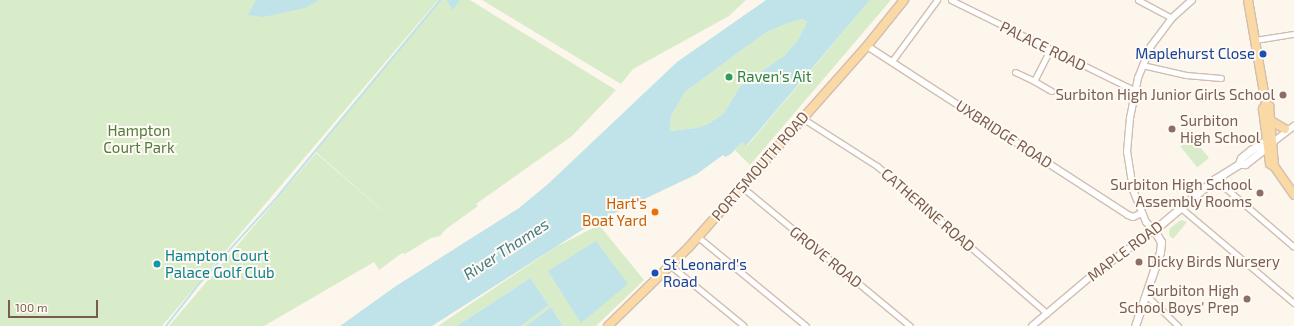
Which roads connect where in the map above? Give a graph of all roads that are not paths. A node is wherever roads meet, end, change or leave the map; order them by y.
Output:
1 (904, 0) edge
2 (937, 0) edge
3 (951, 0) edge
4 (1138, 0) edge
5 (1192, 0) edge
6 (1248, 0) edge
7 (1172, 18) junction
8 (1294, 34) edge
9 (1255, 40) junction
10 (866, 46) junction
11 (1050, 50) junction
12 (892, 61) junction
13 (1142, 65) junction
14 (1015, 72) dead end
15 (1221, 78) dead end
16 (1034, 81) junction
17 (1051, 91) dead end
18 (1136, 91) junction
19 (1266, 104) junction
20 (802, 118) junction
21 (1271, 121) junction
22 (1294, 122) edge
23 (1294, 126) edge
24 (1285, 129) junction
25 (1269, 142) junction
26 (1215, 179) junction
27 (742, 187) junction
28 (1294, 195) edge
29 (1181, 208) junction
30 (1142, 213) junction
31 (1154, 230) junction
32 (698, 237) junction
33 (1294, 247) edge
34 (671, 266) junction
35 (1146, 295) junction
36 (1294, 303) edge
37 (1047, 313) junction
38 (612, 325) edge
39 (744, 326) edge
40 (806, 326) edge
41 (910, 326) edge
42 (1032, 326) edge
43 (1135, 326) edge
44 (1178, 326) edge

1 - 10 main road, PORTSMOUTH ROAD
2 - 12 street
3 - 11 street, PALACE ROAD
4 - 7 street
5 - 7 street
6 - 9 main road
7 - 13 street
8 - 9 street
9 - 19 main road
10 - 12 street, UXBRIDGE ROAD
10 - 20 main road, PORTSMOUTH ROAD
11 - 16 street
11 - 18 street, PALACE ROAD
12 - 30 street, UXBRIDGE ROAD
13 - 15 street
13 - 18 street
14 - 16 street
16 - 17 street
18 - 30 street
19 - 21 main road
19 - 25 main road
20 - 27 main road, PORTSMOUTH ROAD
20 - 37 street, CATHERINE ROAD
21 - 24 main road
21 - 25 main road
22 - 24 street
23 - 25 street
24 - 25 street
25 - 26 main road, MAPLE ROAD
25 - 28 main road
26 - 29 main road, MAPLE ROAD
26 - 33 street
27 - 32 main road, PORTSMOUTH ROAD
27 - 41 street, GROVE ROAD
29 - 31 main road, MAPLE ROAD
29 - 36 street
30 - 31 street
31 - 35 main road
31 - 37 street, MAPLE ROAD
32 - 34 main road, PORTSMOUTH ROAD
32 - 40 street
34 - 38 main road, PORTSMOUTH ROAD
34 - 39 street
35 - 43 main road
35 - 44 street
37 - 42 street, MAPLE ROAD

